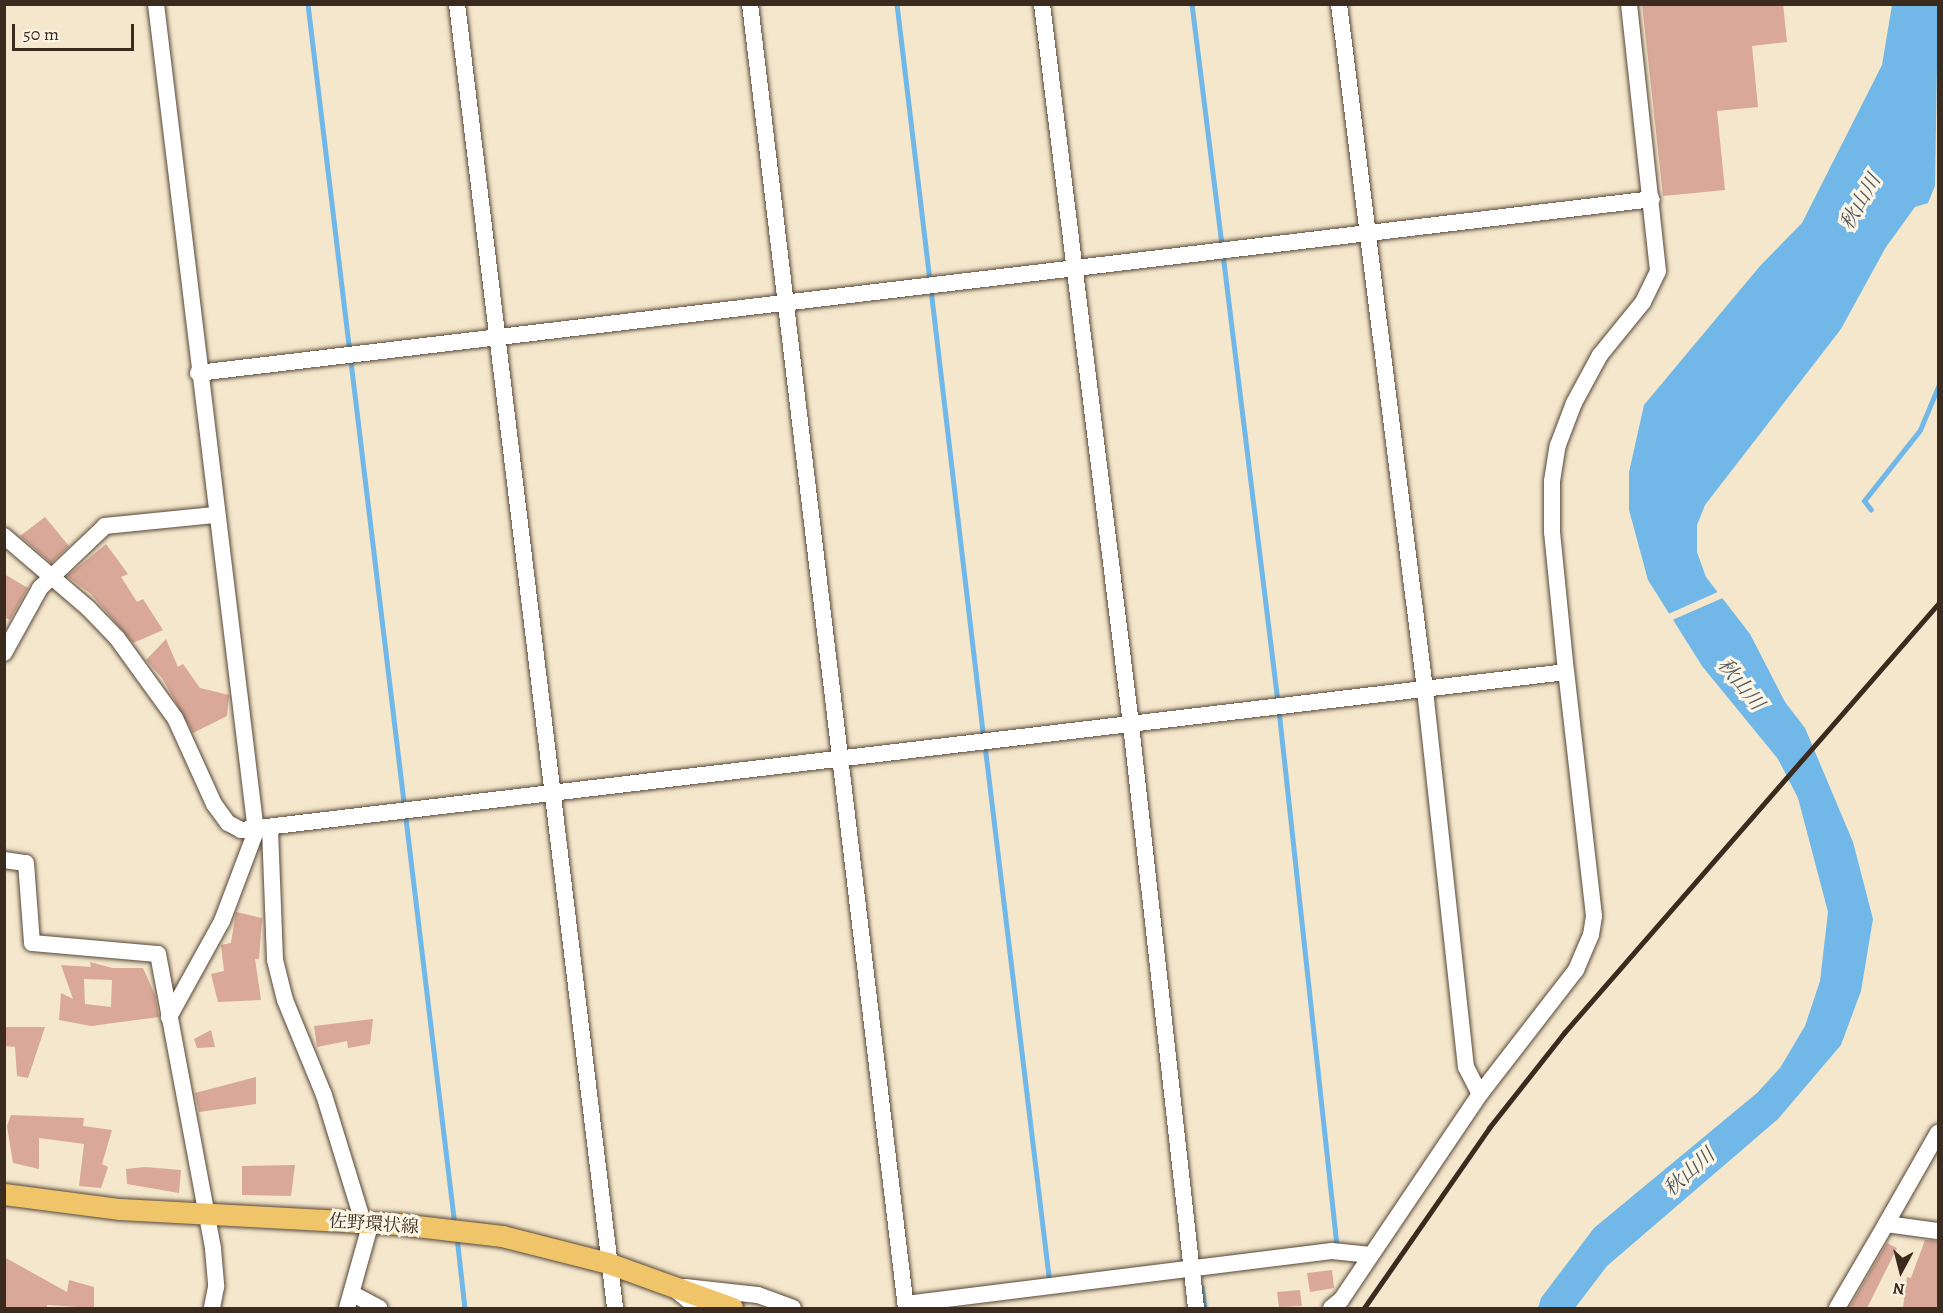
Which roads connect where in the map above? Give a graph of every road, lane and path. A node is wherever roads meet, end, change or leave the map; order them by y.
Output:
1 (156, 4) edge
2 (457, 4) edge
3 (750, 4) edge
4 (1042, 4) edge
5 (1339, 4) edge
6 (1629, 4) edge
7 (1652, 199) junction
8 (1368, 232) junction
9 (1072, 265) junction
10 (786, 301) junction
11 (497, 336) junction
12 (198, 373) junction
13 (216, 515) junction
14 (4, 536) edge
15 (49, 577) junction
16 (4, 653) edge
17 (1566, 672) junction
18 (1425, 690) junction
19 (1131, 725) junction
20 (841, 758) junction
21 (552, 794) junction
22 (263, 830) junction
23 (4, 860) edge
24 (169, 1017) junction
25 (1480, 1094) junction
26 (1938, 1133) edge
27 (4, 1194) edge
28 (204, 1216) junction
29 (367, 1222) junction
30 (1886, 1224) junction
31 (1938, 1232) edge
32 (1371, 1255) junction
33 (608, 1263) junction
34 (1191, 1270) junction
35 (672, 1286) junction
36 (350, 1301) edge
37 (906, 1306) edge
38 (212, 1308) edge
39 (380, 1308) edge
40 (615, 1308) edge
41 (698, 1308) edge
42 (732, 1308) edge
43 (793, 1308) edge
44 (1196, 1308) edge
45 (1331, 1308) edge
46 (1837, 1308) edge

1 - 12 street
2 - 11 street
3 - 10 street
4 - 9 street
5 - 8 street
6 - 7 street
7 - 8 street
7 - 17 street
8 - 9 street
8 - 18 street
9 - 10 street
9 - 19 street
10 - 11 street
10 - 20 street
11 - 12 street
11 - 21 street
12 - 13 street
13 - 15 street
13 - 22 street
14 - 15 street
15 - 16 street
15 - 22 street
17 - 18 street
17 - 25 street
18 - 19 street
18 - 25 street
19 - 20 street
19 - 34 street
20 - 21 street
20 - 37 street
21 - 22 street
21 - 33 street
22 - 24 street
22 - 29 street
23 - 24 street
24 - 28 street
25 - 32 street
26 - 30 street
27 - 28 main road, 佐野環状線
28 - 29 main road, 佐野環状線
28 - 38 street
29 - 33 main road, 佐野環状線
29 - 36 street
30 - 31 street
30 - 46 street
32 - 34 street
32 - 45 street
33 - 35 main road, 佐野環状線
33 - 40 street
34 - 37 street
34 - 44 street
35 - 41 street
35 - 42 main road, 佐野環状線
35 - 43 street
36 - 39 street

